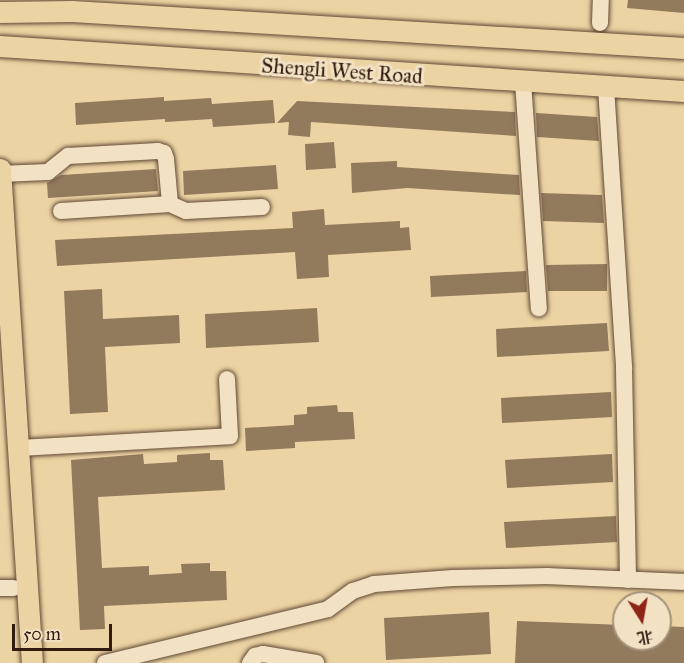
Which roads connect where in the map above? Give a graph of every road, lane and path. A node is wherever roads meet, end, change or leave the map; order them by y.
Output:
1 (601, 0) edge
2 (0, 12) edge
3 (600, 23) dead end
4 (0, 46) edge
5 (684, 48) edge
6 (523, 82) junction
7 (606, 87) junction
8 (684, 91) edge
9 (0, 169) edge
10 (0, 174) edge
11 (170, 204) junction
12 (262, 207) dead end
13 (61, 210) dead end
14 (538, 308) dead end
15 (227, 379) dead end
16 (0, 392) edge
17 (18, 448) junction
18 (628, 580) junction
19 (684, 582) edge
20 (6, 588) edge
21 (18, 663) edge
22 (32, 663) edge
23 (105, 663) edge
24 (250, 663) edge
25 (316, 663) edge

1 - 3 street
2 - 5 main road, Shengli West Road
4 - 6 main road, Shengli West Road
6 - 7 main road, Shengli West Road
6 - 14 street
7 - 8 main road, Shengli West Road
7 - 18 street
9 - 10 main road
10 - 11 street
10 - 17 main road
11 - 12 street
11 - 13 street
15 - 17 street
16 - 20 main road
17 - 22 main road
18 - 19 street
18 - 23 street
20 - 21 main road
24 - 25 street

